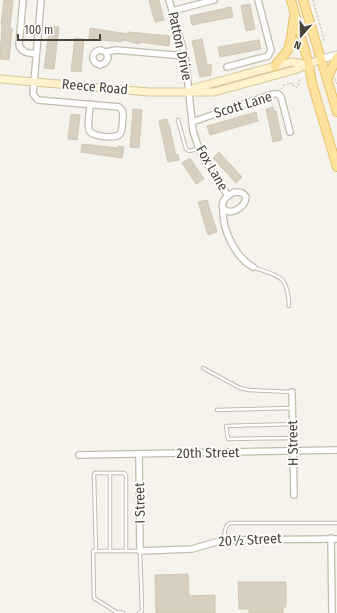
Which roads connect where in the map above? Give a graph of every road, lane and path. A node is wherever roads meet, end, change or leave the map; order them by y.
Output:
1 (23, 0) edge
2 (41, 0) edge
3 (169, 0) edge
4 (214, 0) edge
5 (258, 0) edge
6 (291, 0) edge
7 (303, 0) edge
8 (313, 0) edge
9 (172, 11) junction
10 (295, 12) junction
11 (324, 40) dead end
12 (106, 52) dead end
13 (36, 54) junction
14 (185, 56) junction
15 (337, 56) edge
16 (321, 59) junction
17 (309, 65) junction
18 (275, 66) junction
19 (227, 67) dead end
20 (300, 78) dead end
21 (0, 79) edge
22 (327, 80) junction
23 (34, 82) junction
24 (190, 92) junction
25 (278, 94) junction
26 (90, 104) junction
27 (337, 112) edge
28 (178, 120) dead end
29 (192, 122) junction
30 (290, 132) dead end
31 (199, 149) junction
32 (337, 167) edge
33 (228, 196) junction
34 (223, 210) junction
35 (253, 266) joint
36 (289, 306) dead end
37 (203, 368) dead end
38 (292, 392) joint
39 (293, 408) junction
40 (217, 410) dead end
41 (293, 424) junction
42 (294, 438) junction
43 (337, 450) edge
44 (294, 451) junction
45 (139, 454) junction
46 (79, 455) dead end
47 (110, 473) junction
48 (294, 495) dead end
49 (337, 523) edge
50 (334, 538) edge
51 (224, 540) junction
52 (96, 551) junction
53 (110, 551) junction
54 (126, 551) junction
55 (140, 551) junction
56 (334, 559) edge
57 (123, 613) edge
58 (139, 613) edge
59 (332, 613) edge

1 - 13 street
2 - 13 street
3 - 9 street, Patton Drive
4 - 9 street
5 - 19 street
6 - 10 main road
7 - 16 main road
8 - 11 path
9 - 14 street, Patton Drive
10 - 17 main road
10 - 18 main road
12 - 14 street
13 - 23 street
14 - 24 street, Patton Drive
15 - 16 street, Reece Road
15 - 22 main road
16 - 17 main road, Reece Road
16 - 22 main road
17 - 18 main road, Reece Road
17 - 24 main road, Reece Road
17 - 32 main road
18 - 24 main road, Reece Road
20 - 25 path
21 - 23 main road, Reece Road
22 - 27 main road
23 - 24 main road, Reece Road
23 - 26 street
24 - 29 street, Fox Lane
25 - 29 street, Scott Lane
25 - 30 street, Scott Lane
26 - 26 street
28 - 31 lane
29 - 31 street, Fox Lane
31 - 33 street, Fox Lane
33 - 34 street, Fox Lane
33 - 34 street, Fox Lane
34 - 35 street, Fox Lane
35 - 36 lane
37 - 38 lane
38 - 39 street, H Street
39 - 40 lane
39 - 41 street, H Street
41 - 42 street, H Street
41 - 42 lane
42 - 44 street, H Street
43 - 44 street, 20th Street
44 - 45 street, 20th Street
44 - 48 street, H Street
45 - 46 street, 20th Street
45 - 55 street, I Street
47 - 52 lane
47 - 53 lane
47 - 54 lane
49 - 51 lane
50 - 51 street, 20½ Street
50 - 56 street
51 - 55 street, 20½ Street
52 - 53 lane
52 - 57 lane
53 - 54 lane
54 - 55 lane
55 - 58 lane
56 - 59 street

